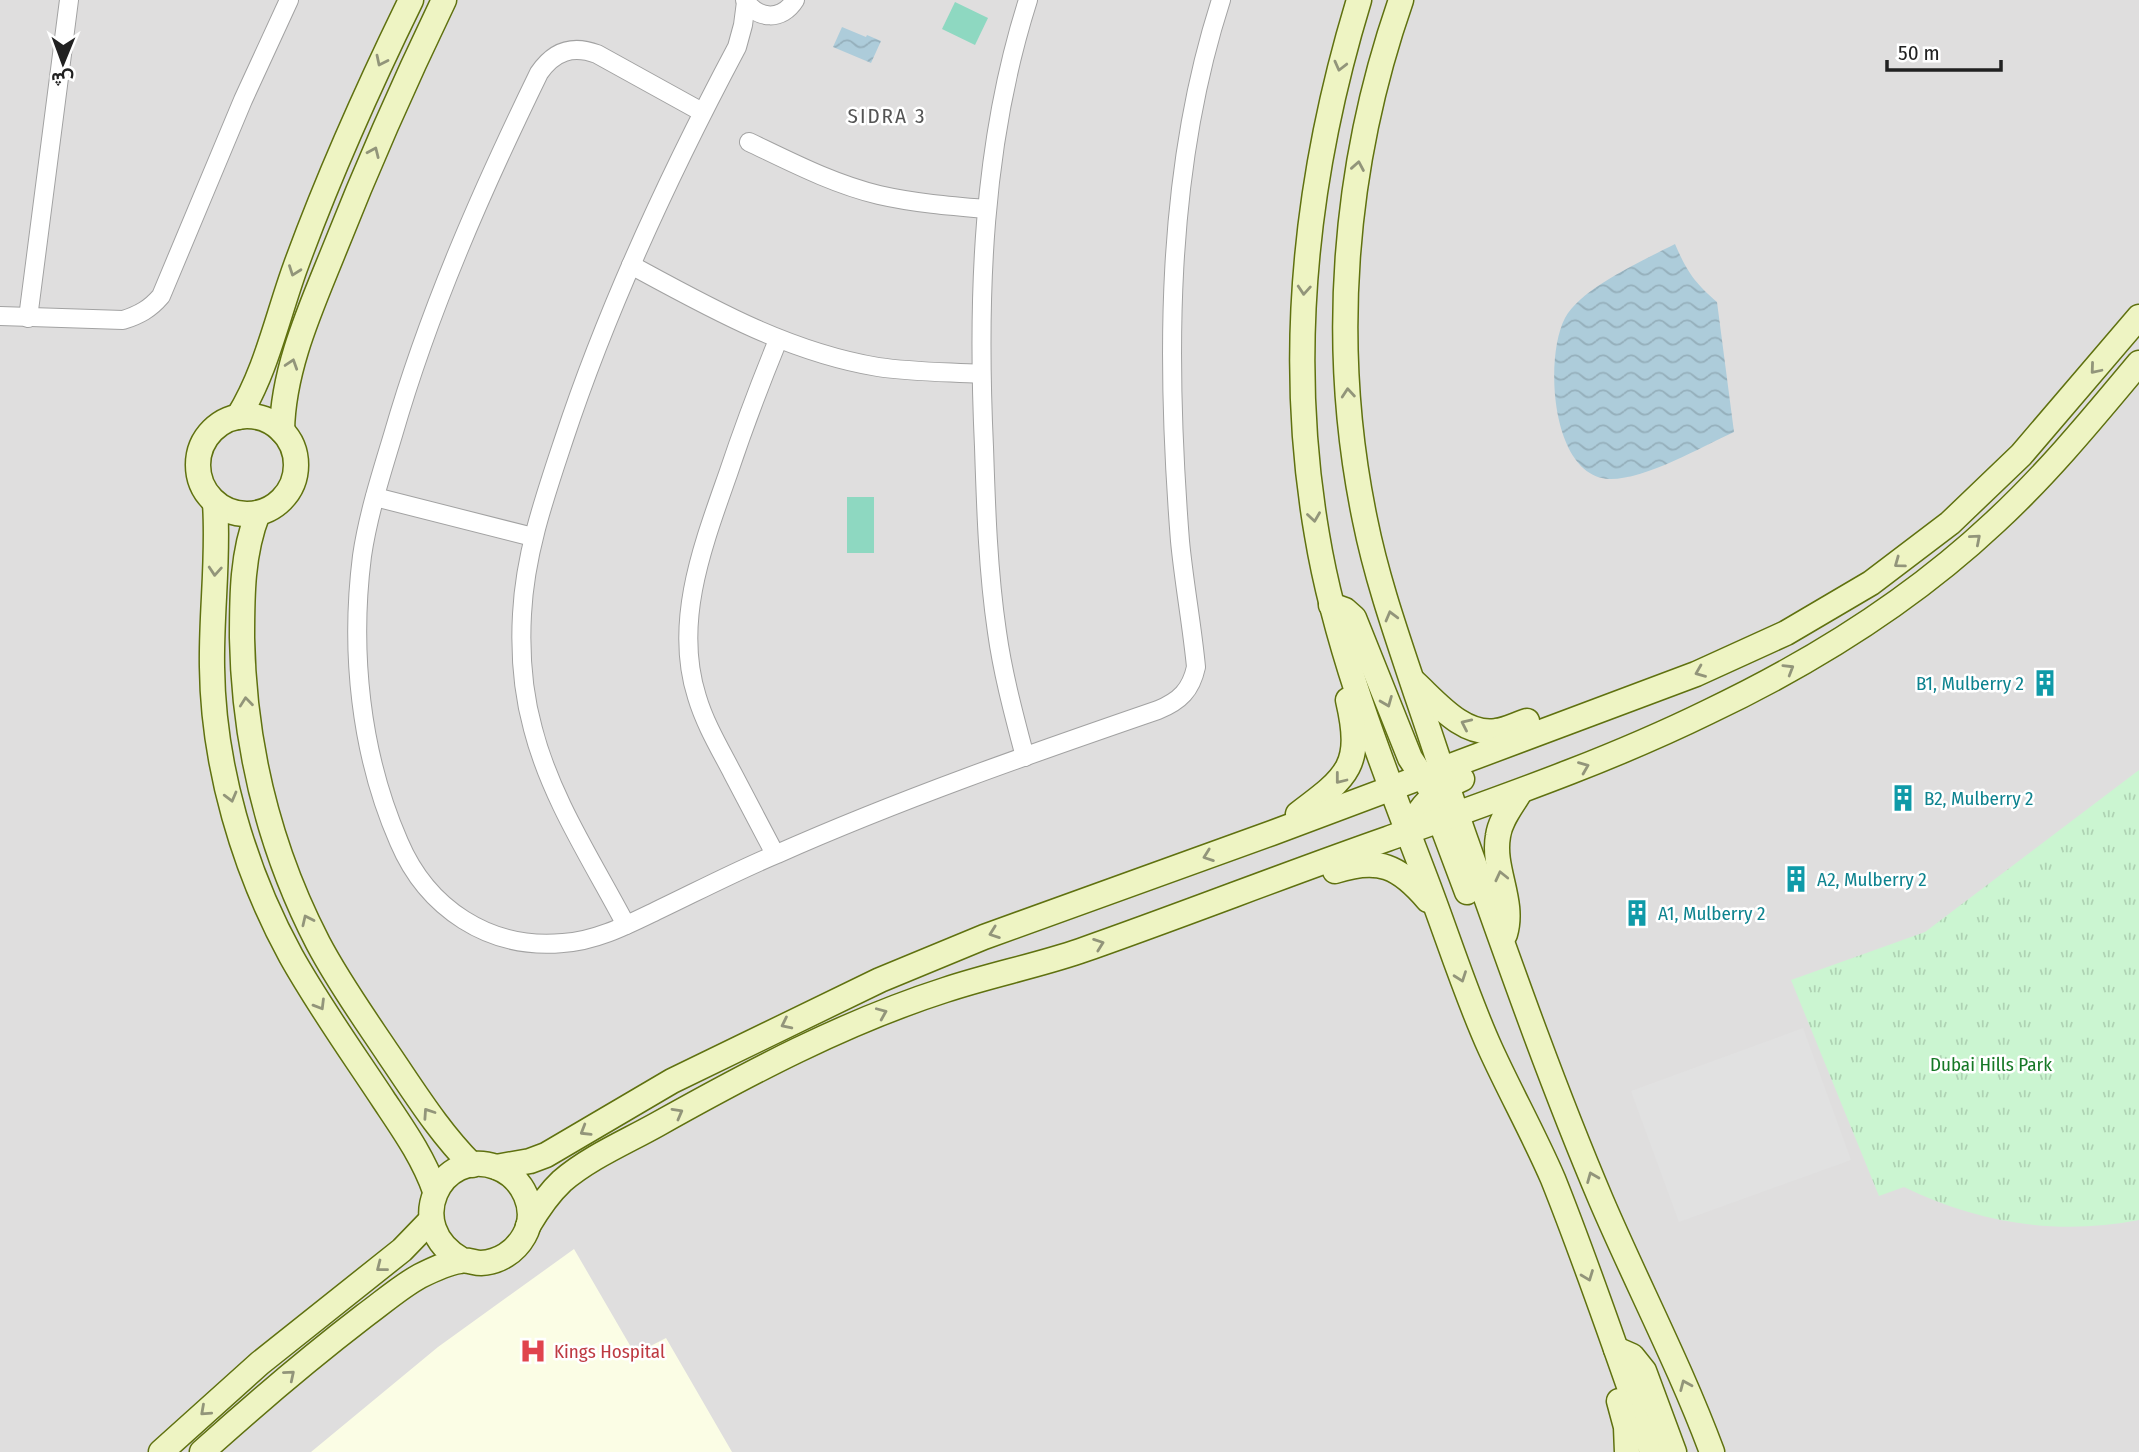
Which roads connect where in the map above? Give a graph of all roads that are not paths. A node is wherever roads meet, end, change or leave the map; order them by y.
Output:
1 (69, 0) edge
2 (289, 0) edge
3 (411, 0) edge
4 (444, 0) edge
5 (795, 0) edge
6 (1028, 0) edge
7 (1221, 0) edge
8 (1359, 0) edge
9 (1401, 0) edge
10 (745, 1) edge
11 (770, 16) junction
12 (737, 47) junction
13 (702, 112) junction
14 (749, 142) dead end
15 (986, 209) junction
16 (631, 265) junction
17 (0, 316) edge
18 (2139, 317) edge
19 (28, 318) junction
20 (778, 340) junction
21 (2139, 363) edge
22 (980, 374) junction
23 (238, 417) junction
24 (282, 431) junction
25 (375, 497) junction
26 (215, 503) junction
27 (258, 513) junction
28 (533, 537) junction
29 (1331, 605) junction
30 (1351, 667) junction
31 (1412, 681) junction
32 (1667, 685) junction
33 (1579, 718) junction
34 (1025, 757) junction
35 (1391, 787) junction
36 (1520, 792) junction
37 (1429, 799) junction
38 (1272, 833) junction
39 (775, 854) junction
40 (1260, 886) junction
41 (1439, 912) junction
42 (626, 925) junction
43 (1502, 943) junction
44 (1529, 1015) junction
45 (484, 1166) junction
46 (436, 1191) junction
47 (431, 1220) junction
48 (528, 1226) junction
49 (462, 1260) junction
50 (1616, 1349) junction
51 (1712, 1451) edge
52 (161, 1452) edge
53 (202, 1452) edge
54 (1627, 1452) edge
55 (1652, 1452) edge
56 (1674, 1452) edge

1 - 19 street
2 - 19 street
3 -> 23 street
24 -> 4 street
5 - 11 street
6 - 15 street
7 - 34 street
8 -> 29 street
31 -> 9 street
10 - 11 street
10 - 12 street
11 - 12 street
12 - 13 street
13 - 16 street
13 - 25 street
14 - 15 street
15 - 22 street
16 - 20 street
16 - 28 street
17 - 19 street
18 -> 32 street
20 - 22 street
20 - 39 street
36 -> 21 street
22 - 34 street
23 - 24 street
23 - 26 street
24 - 27 street
25 - 28 street
25 - 42 street
26 - 27 street
26 -> 46 street
45 -> 27 street
28 - 42 street
29 - 30 street
29 -> 37 street
30 - 35 street
30 -> 38 street
33 -> 31 street
31 - 37 street
32 - 33 street
32 - 37 street
33 - 37 street
34 - 39 street
35 - 37 street
35 - 38 street
36 - 37 street
43 -> 36 street
37 - 40 street
37 - 41 street
37 - 43 street
37 - 44 street
38 -> 45 street
39 - 42 street
40 - 41 street
48 -> 40 street
41 -> 50 street
43 - 44 street
51 -> 44 street
45 - 46 street
45 - 48 street
46 - 47 street
47 - 49 street
47 -> 52 street
48 - 49 street
53 -> 49 street
50 - 54 street
50 - 55 street
50 - 56 street

